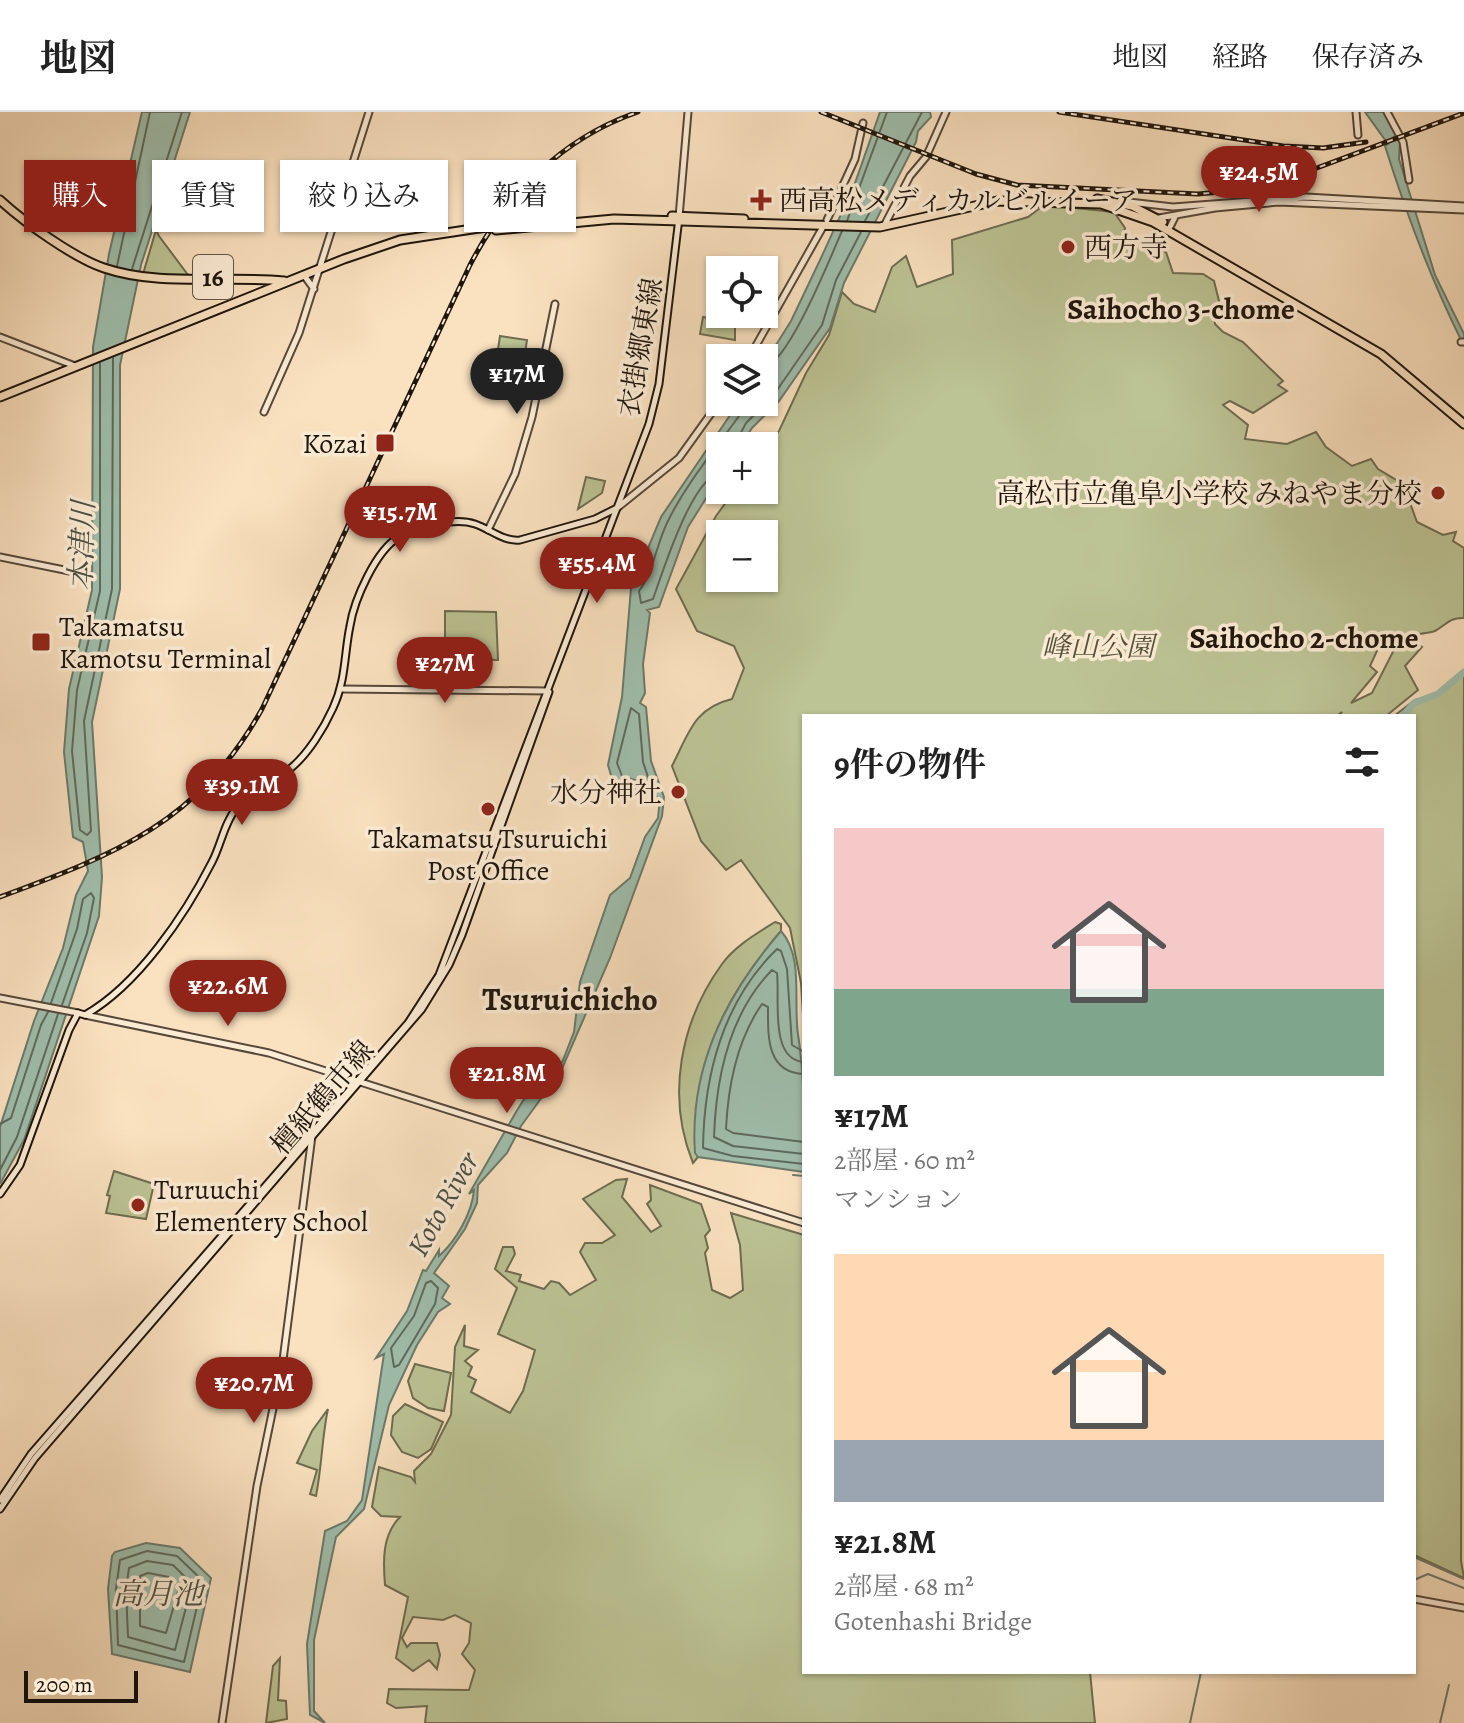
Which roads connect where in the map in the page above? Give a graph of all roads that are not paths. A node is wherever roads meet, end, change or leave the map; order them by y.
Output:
1 (369, 112) edge
2 (688, 112) edge
3 (946, 112) edge
4 (1356, 112) edge
5 (1387, 112) edge
6 (863, 123) dead end
7 (1358, 135) dead end
8 (1409, 180) dead end
9 (0, 200) edge
10 (1115, 202) junction
11 (1402, 203) junction
12 (1464, 208) edge
13 (1175, 216) junction
14 (1146, 218) junction
15 (679, 219) junction
16 (1157, 219) junction
17 (827, 222) junction
18 (883, 224) junction
19 (1170, 227) junction
20 (315, 274) junction
21 (272, 284) junction
22 (314, 290) junction
23 (555, 304) dead end
24 (0, 337) edge
25 (757, 344) edge
26 (76, 367) junction
27 (0, 397) edge
28 (264, 412) dead end
29 (709, 416) edge
30 (1464, 422) edge
31 (617, 508) junction
32 (488, 530) junction
33 (0, 557) edge
34 (89, 575) dead end
35 (341, 689) junction
36 (549, 691) junction
37 (0, 998) edge
38 (78, 1013) junction
39 (358, 1083) junction
40 (313, 1131) junction
41 (312, 1139) junction
42 (0, 1194) edge
43 (802, 1222) edge
44 (0, 1500) edge
45 (0, 1509) edge
46 (1416, 1599) edge
47 (1464, 1608) edge
48 (222, 1723) edge

1 - 20 street
2 - 15 street, 衣掛郷東線
3 - 18 street
4 - 7 street
5 - 8 street
6 - 17 street
9 - 21 main road, 16
10 - 11 street
10 - 16 main road
10 - 18 main road
11 - 12 street
11 - 13 street
13 - 16 street
13 - 19 street
14 - 16 street
14 - 18 main road
14 - 30 main road
15 - 17 main road
15 - 20 main road, bridge
15 - 31 street, 衣掛郷東線
16 - 19 main road
17 - 18 main road
17 - 25 street
19 - 30 main road
20 - 21 main road
20 - 22 street
20 - 22 street
21 - 26 main road
22 - 28 street
23 - 32 street
24 - 26 street
26 - 27 main road
29 - 31 street
31 - 32 street
31 - 36 street, 檀紙鶴市線
32 - 35 street
33 - 34 street
35 - 36 street
35 - 38 street
36 - 39 street, 檀紙鶴市線
37 - 38 street
38 - 39 street
38 - 42 street
39 - 40 street, 檀紙鶴市線
39 - 41 street, 檀紙鶴市線
39 - 43 street
40 - 41 street
40 - 44 street, 檀紙鶴市線
41 - 45 street, 檀紙鶴市線
41 - 48 street
46 - 47 street

